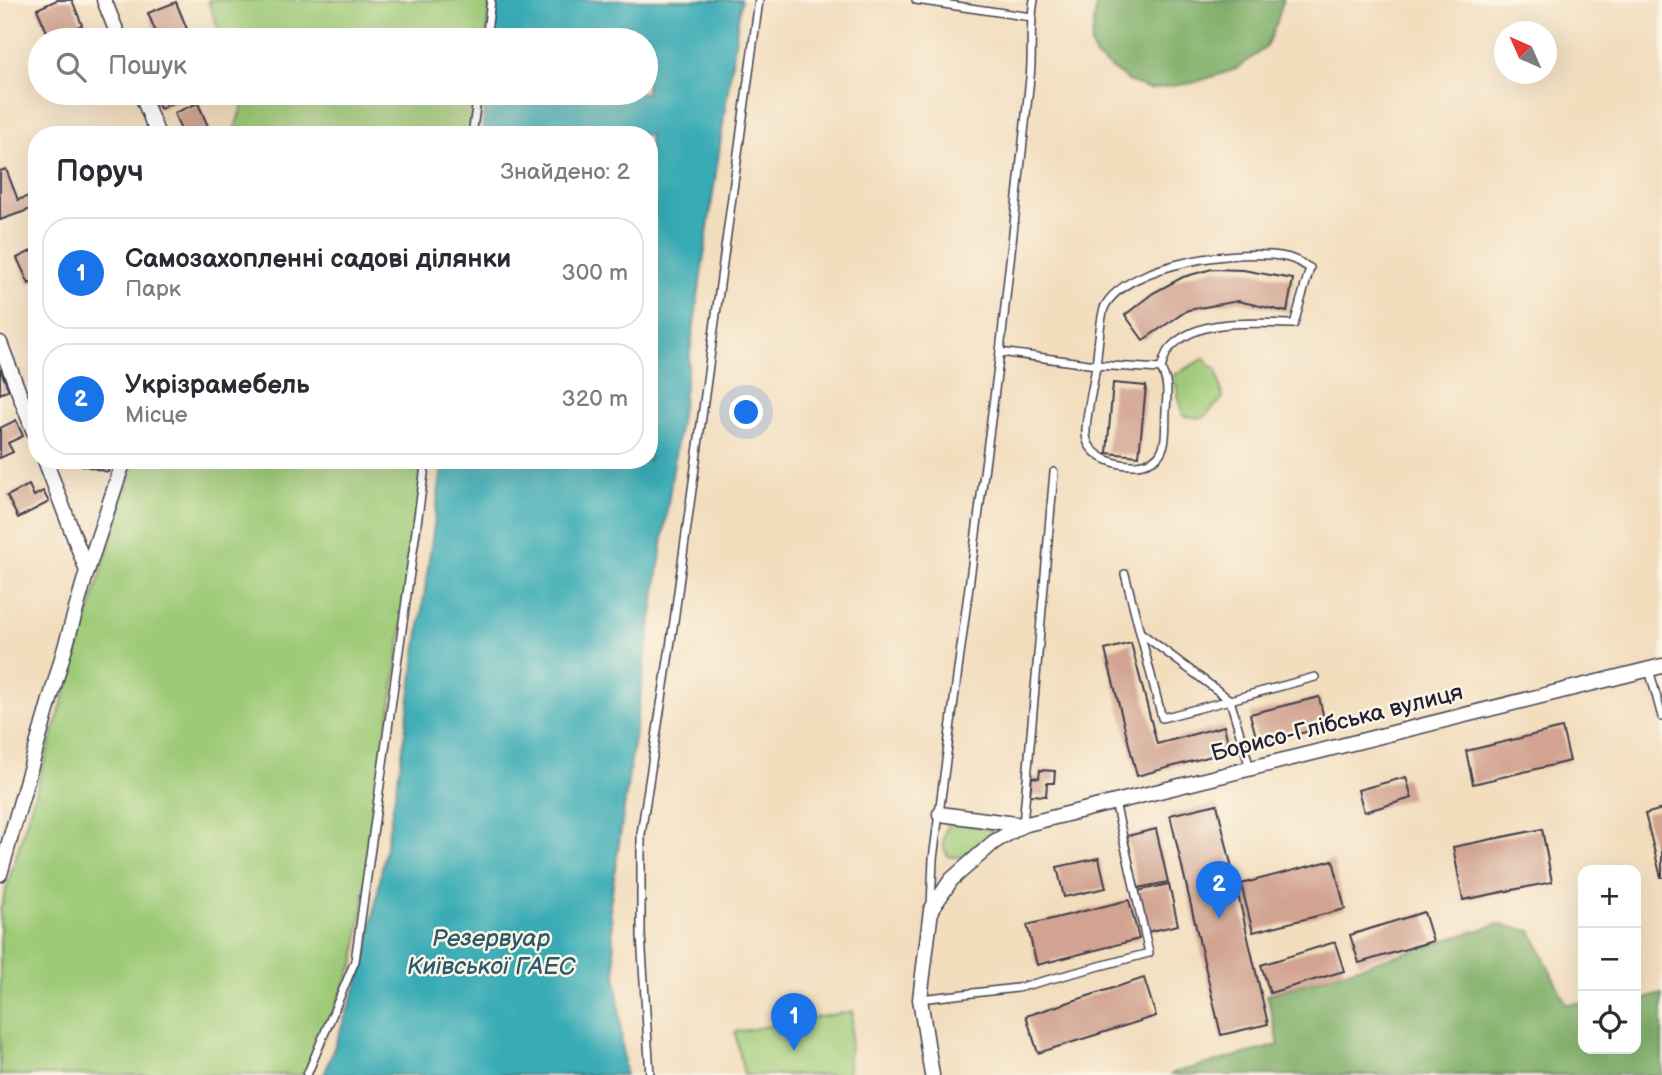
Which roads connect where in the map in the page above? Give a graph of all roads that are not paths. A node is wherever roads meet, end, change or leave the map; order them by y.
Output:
1 (104, 0) edge
2 (491, 0) edge
3 (759, 0) edge
4 (916, 0) edge
5 (1034, 0) edge
6 (1031, 17) junction
7 (115, 28) edge
8 (488, 28) edge
9 (146, 105) edge
10 (476, 105) edge
11 (154, 126) edge
12 (473, 126) edge
13 (0, 343) edge
14 (1000, 352) junction
15 (1096, 365) junction
16 (1161, 369) junction
17 (28, 416) edge
18 (48, 469) edge
19 (121, 469) edge
20 (425, 469) edge
21 (1054, 472) dead end
22 (87, 571) junction
23 (1125, 575) dead end
24 (1140, 633) junction
25 (1656, 667) edge
26 (1315, 677) dead end
27 (1230, 700) junction
28 (1662, 717) edge
29 (1250, 768) junction
30 (1115, 802) junction
31 (940, 814) junction
32 (1023, 825) junction
33 (0, 874) edge
34 (930, 910) junction
35 (920, 999) junction
36 (307, 1075) edge
37 (650, 1075) edge
38 (932, 1075) edge

1 - 7 street
2 - 8 lane
3 - 37 lane
4 - 6 lane
5 - 6 lane
6 - 14 lane
9 - 11 street
10 - 12 lane
13 - 17 street
14 - 15 lane
14 - 31 lane
15 - 16 lane
15 - 16 lane
15 - 16 lane
18 - 22 street
19 - 22 street
20 - 36 lane
21 - 32 lane
22 - 33 street
23 - 24 lane
24 - 27 lane
24 - 27 lane
25 - 28 lane
25 - 29 street, Борисо-Глібська вулиця
26 - 27 lane
27 - 29 lane
29 - 30 street, Борисо-Глібська вулиця
30 - 32 street, Борисо-Глібська вулиця
30 - 35 lane
31 - 32 street, Борисо-Глібська вулиця
31 - 34 lane
32 - 34 street, Борисо-Глібська вулиця
34 - 35 street, Борисо-Глібська вулиця
35 - 38 street, Борисо-Глібська вулиця

